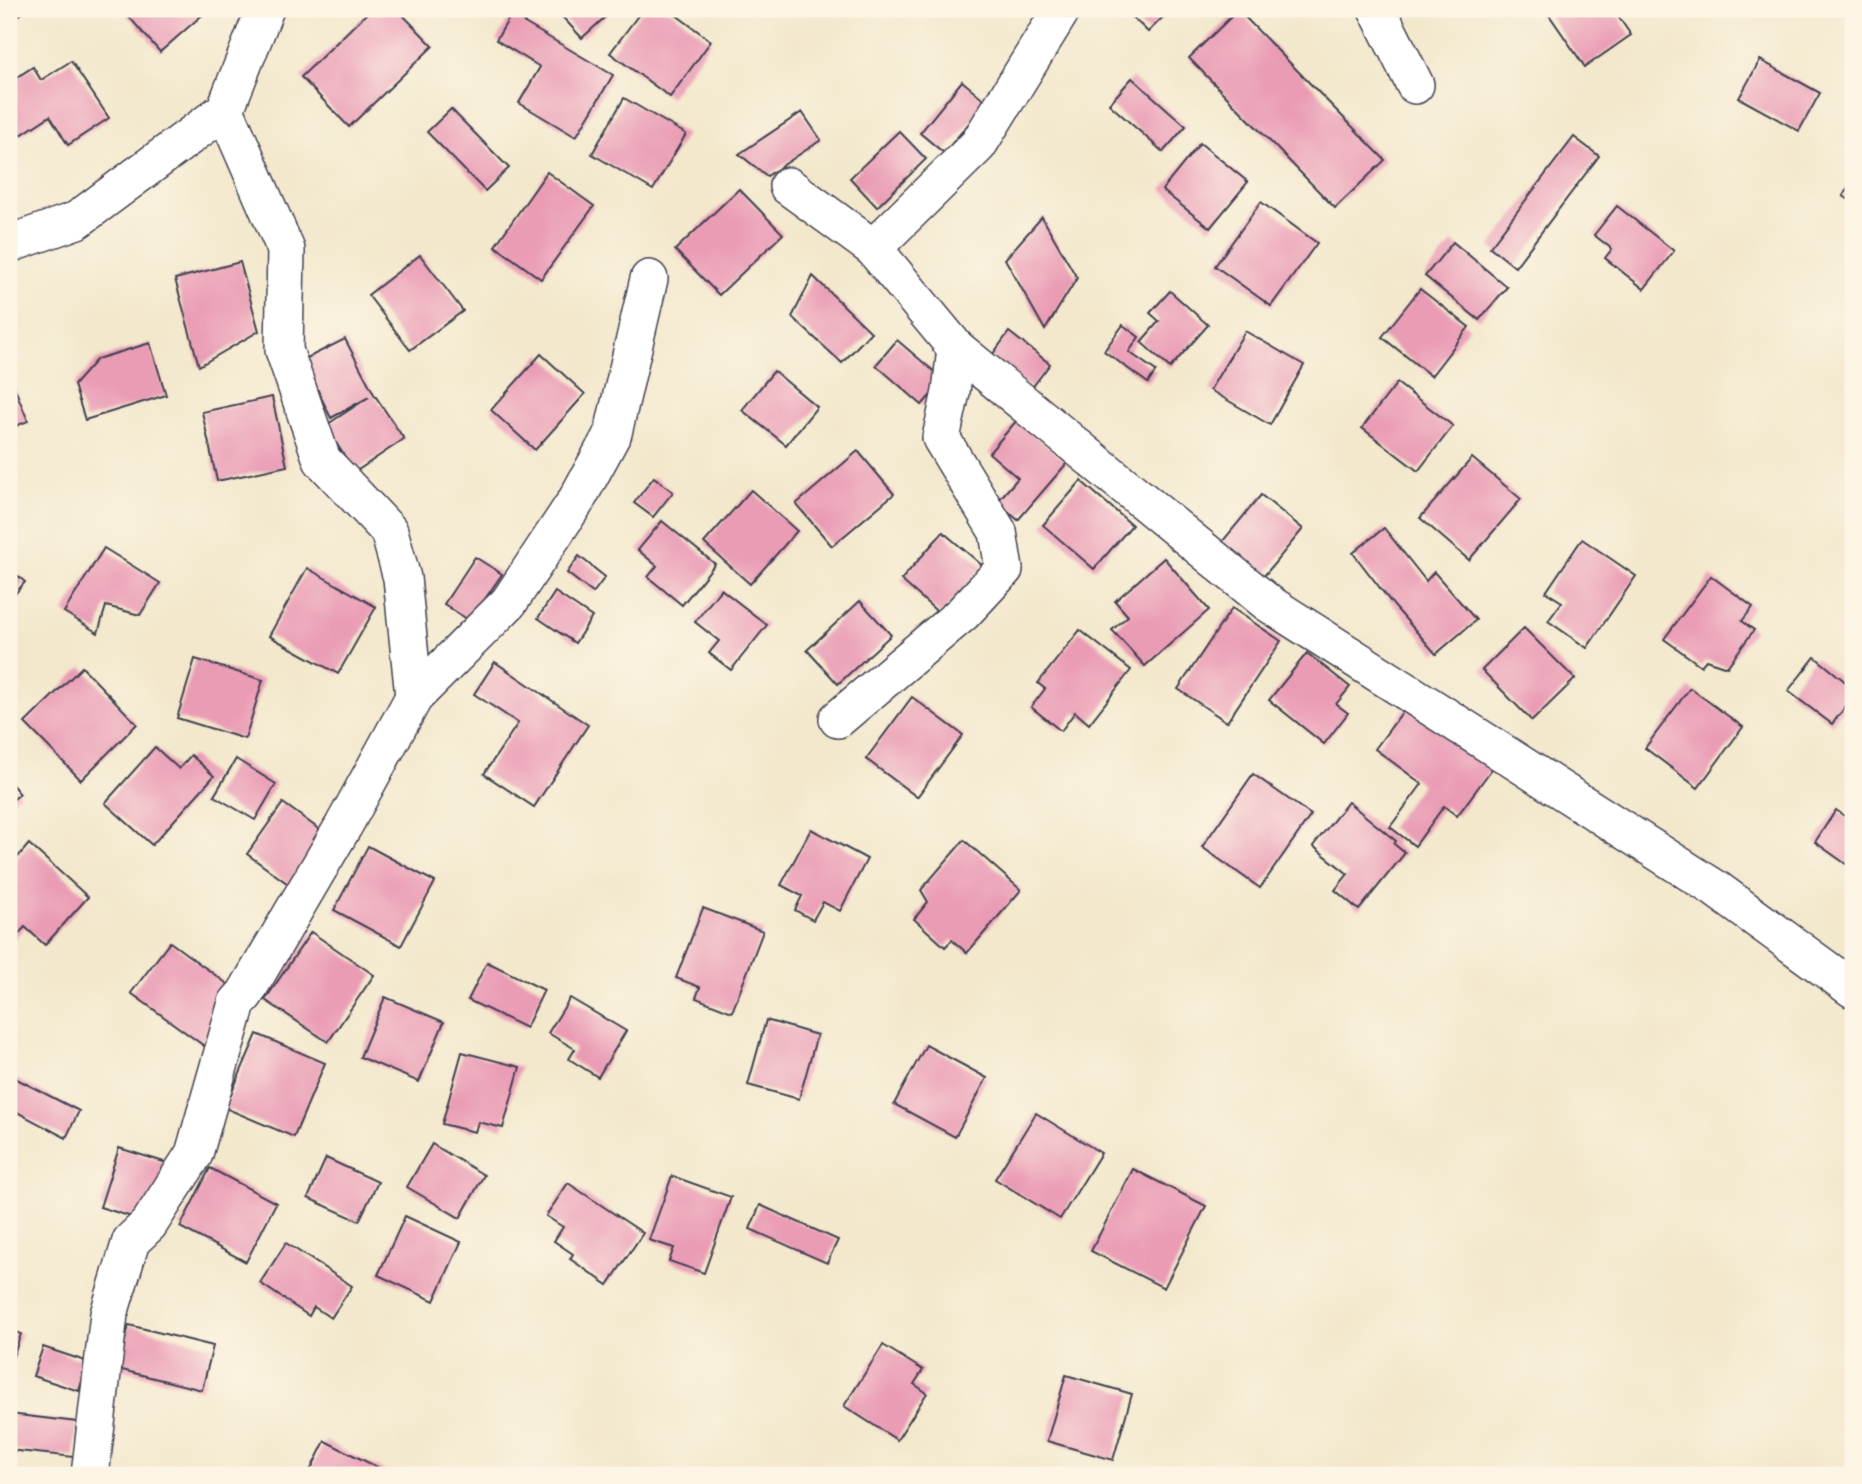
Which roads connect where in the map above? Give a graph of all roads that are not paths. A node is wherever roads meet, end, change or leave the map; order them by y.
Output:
1 (265, 9) edge
2 (1062, 9) edge
3 (1377, 9) edge
4 (1415, 85) dead end
5 (226, 110) junction
6 (788, 186) dead end
7 (9, 244) edge
8 (873, 248) junction
9 (649, 279) dead end
10 (956, 348) junction
11 (414, 697) junction
12 (838, 719) dead end
13 (1853, 989) edge
14 (90, 1475) edge

1 - 5 street
2 - 8 street
3 - 4 street
5 - 7 street
5 - 11 street
6 - 8 street
8 - 10 street
9 - 11 street
10 - 12 street
10 - 13 street
11 - 14 street

